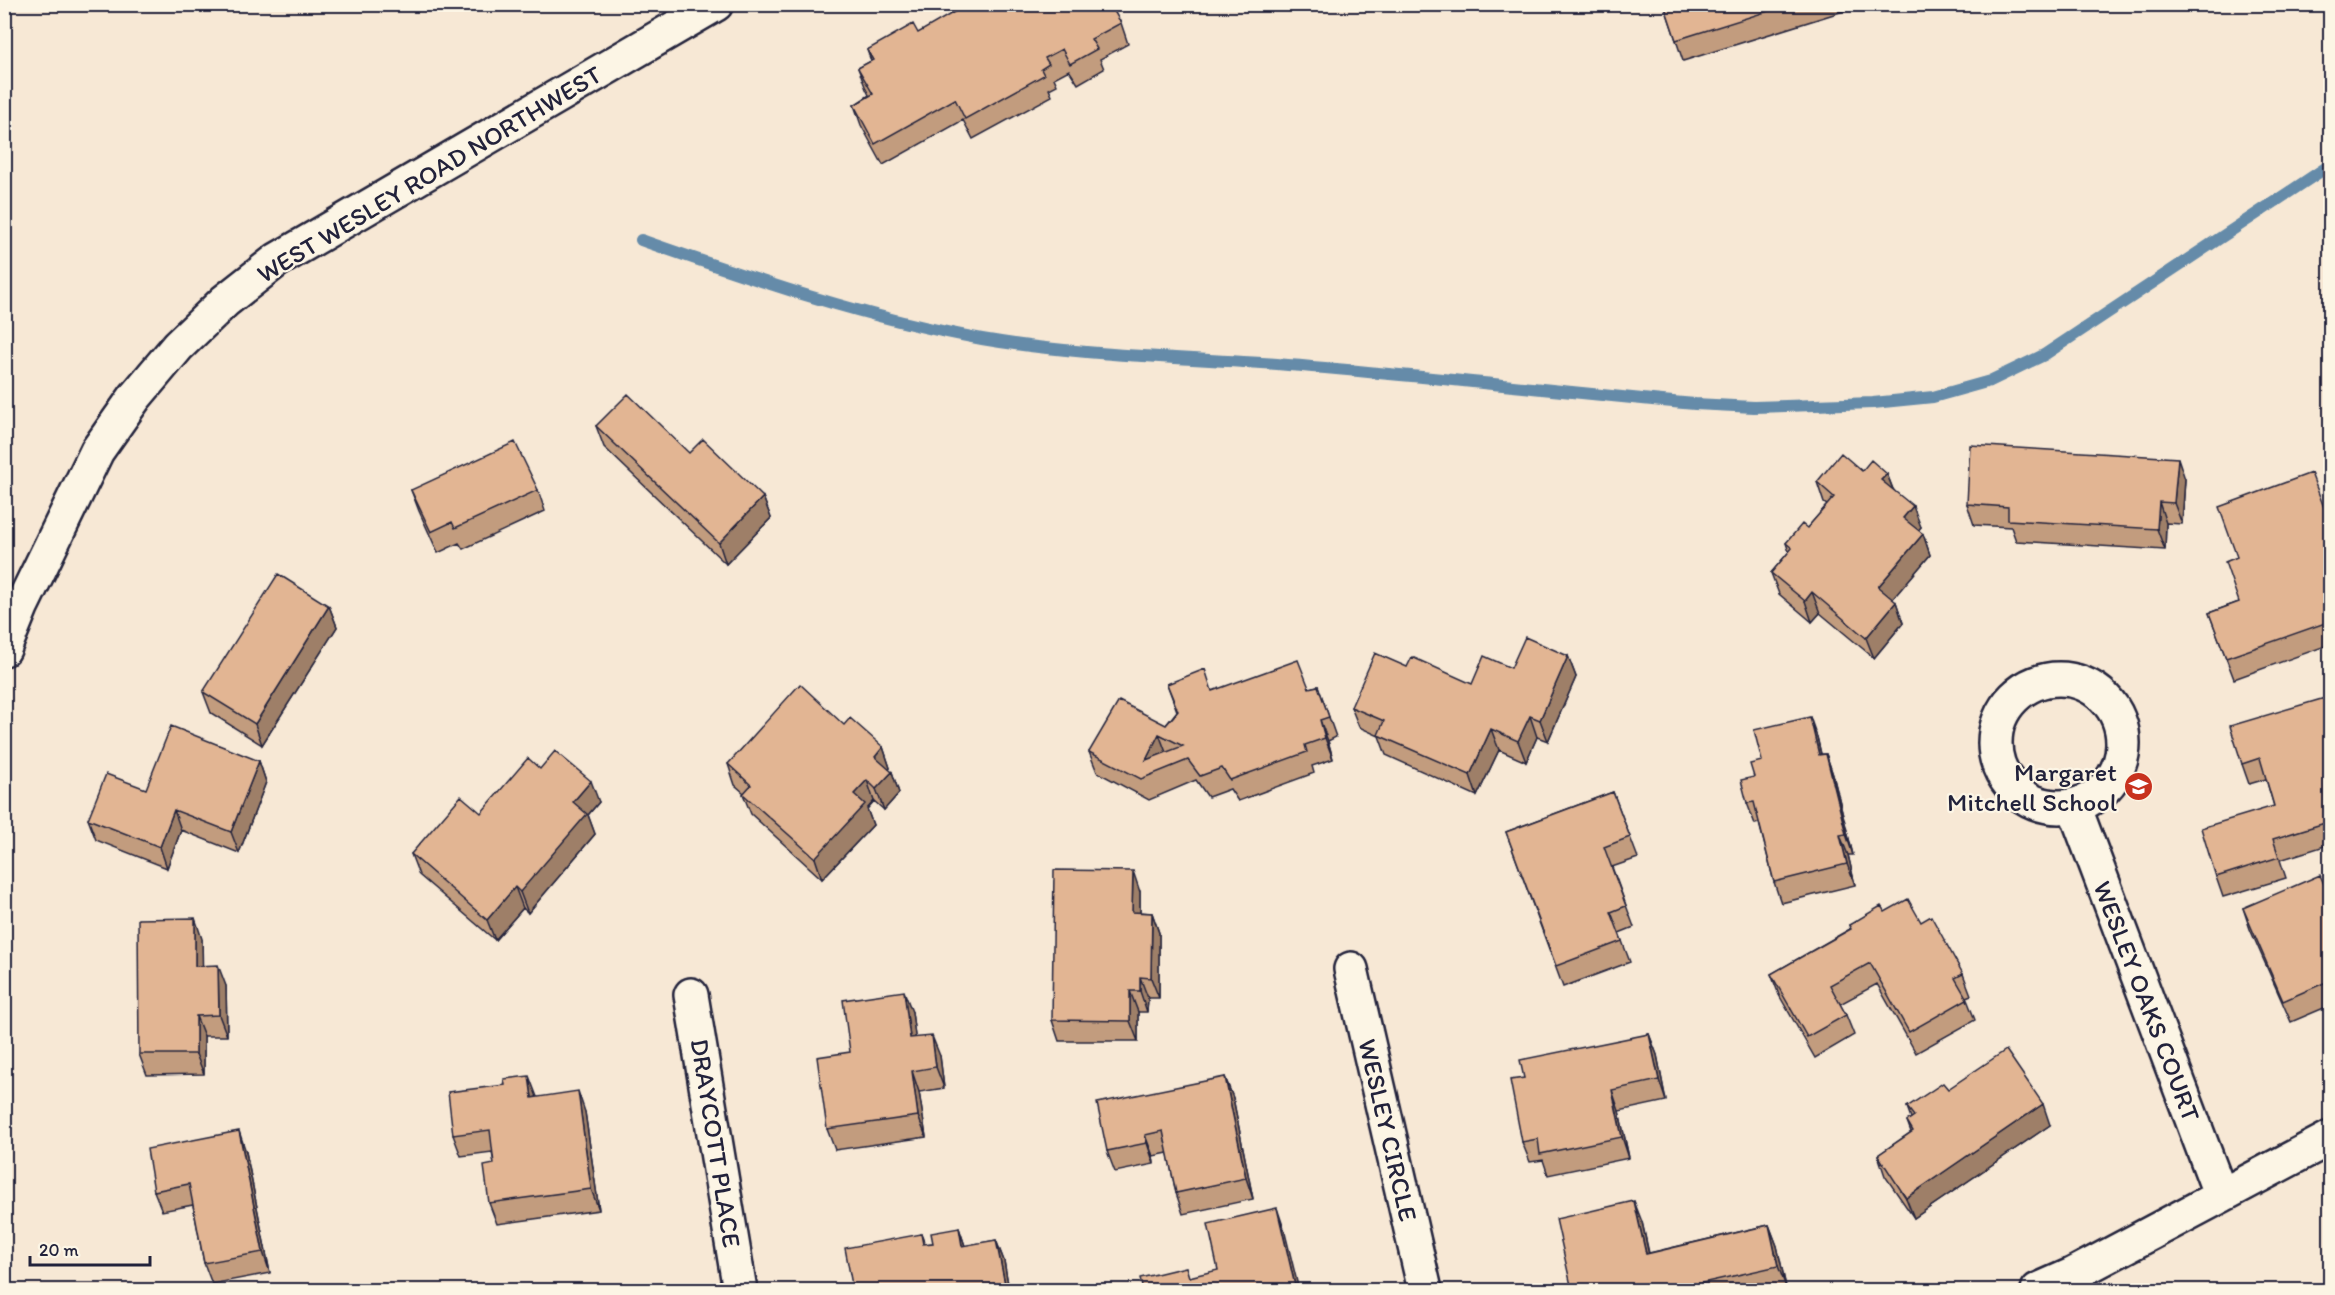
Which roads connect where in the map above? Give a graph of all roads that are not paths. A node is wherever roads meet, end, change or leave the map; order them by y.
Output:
1 (716, 4) edge
2 (4, 649) edge
3 (2074, 806) dead end
4 (1352, 969) dead end
5 (691, 995) dead end
6 (2331, 1138) edge
7 (2221, 1196) junction
8 (740, 1290) edge
9 (1425, 1290) edge
10 (2038, 1290) edge

1 - 2 street, WEST WESLEY ROAD NORTHWEST
3 - 7 street, WESLEY OAKS COURT
4 - 9 street, WESLEY CIRCLE
5 - 8 street, DRAYCOTT PLACE
6 - 7 street
7 - 10 street

